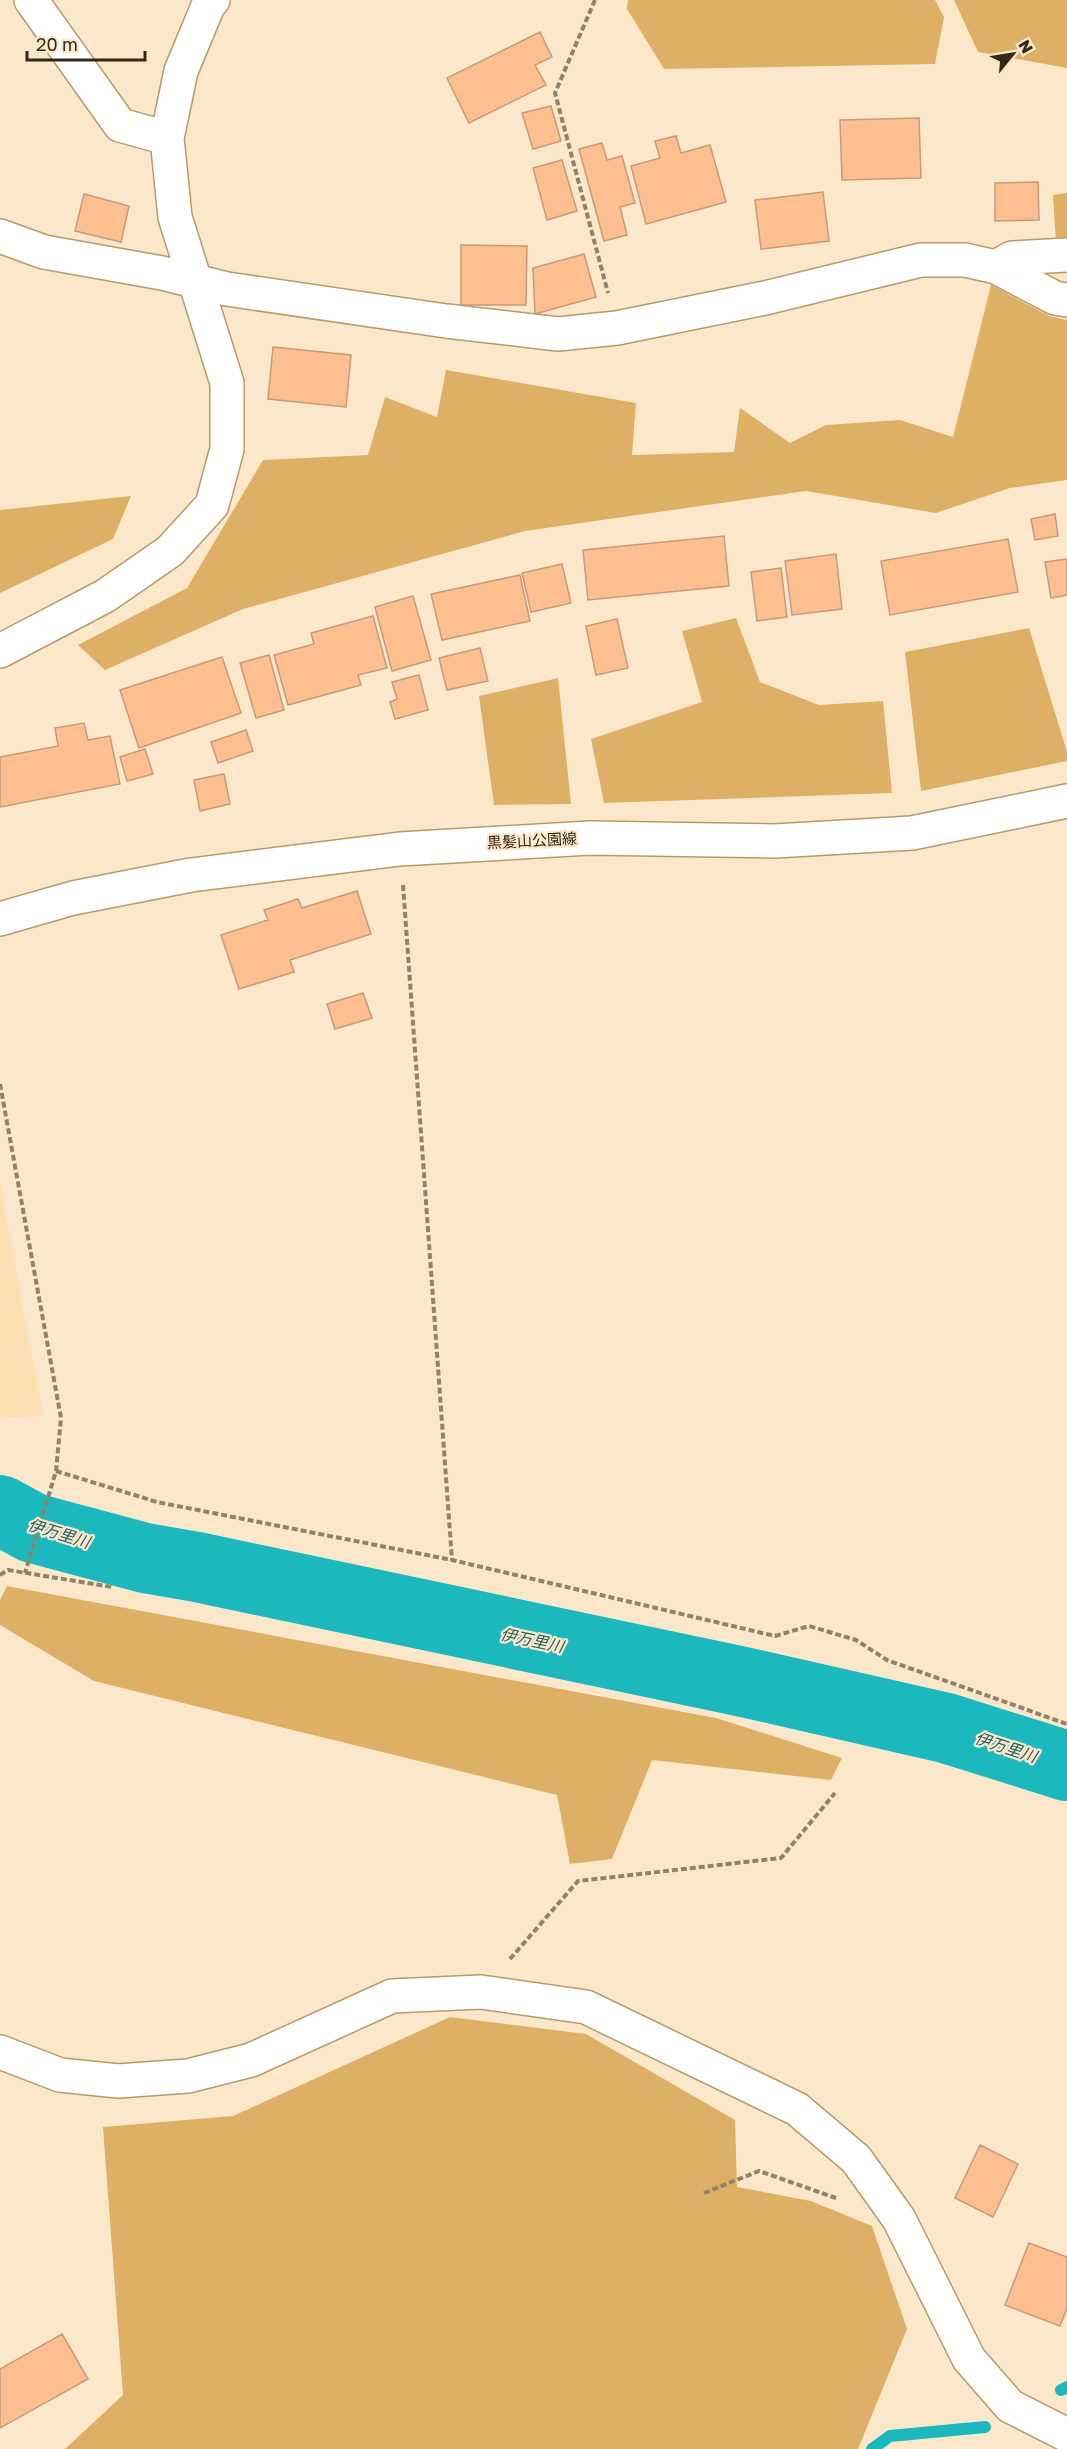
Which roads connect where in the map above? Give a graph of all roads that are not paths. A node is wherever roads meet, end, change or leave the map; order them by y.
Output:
1 (31, 0) edge
2 (213, 0) edge
3 (167, 138) junction
4 (0, 236) edge
5 (1067, 255) edge
6 (996, 267) junction
7 (195, 281) junction
8 (1067, 300) edge
9 (0, 651) edge
10 (1067, 801) edge
11 (0, 919) edge
12 (0, 2052) edge
13 (1067, 2435) edge

1 - 3 street
2 - 3 street
3 - 7 street
4 - 7 street
5 - 6 street
6 - 7 street
6 - 8 street
7 - 9 street
10 - 11 street, 黒髪山公園線
12 - 13 street

